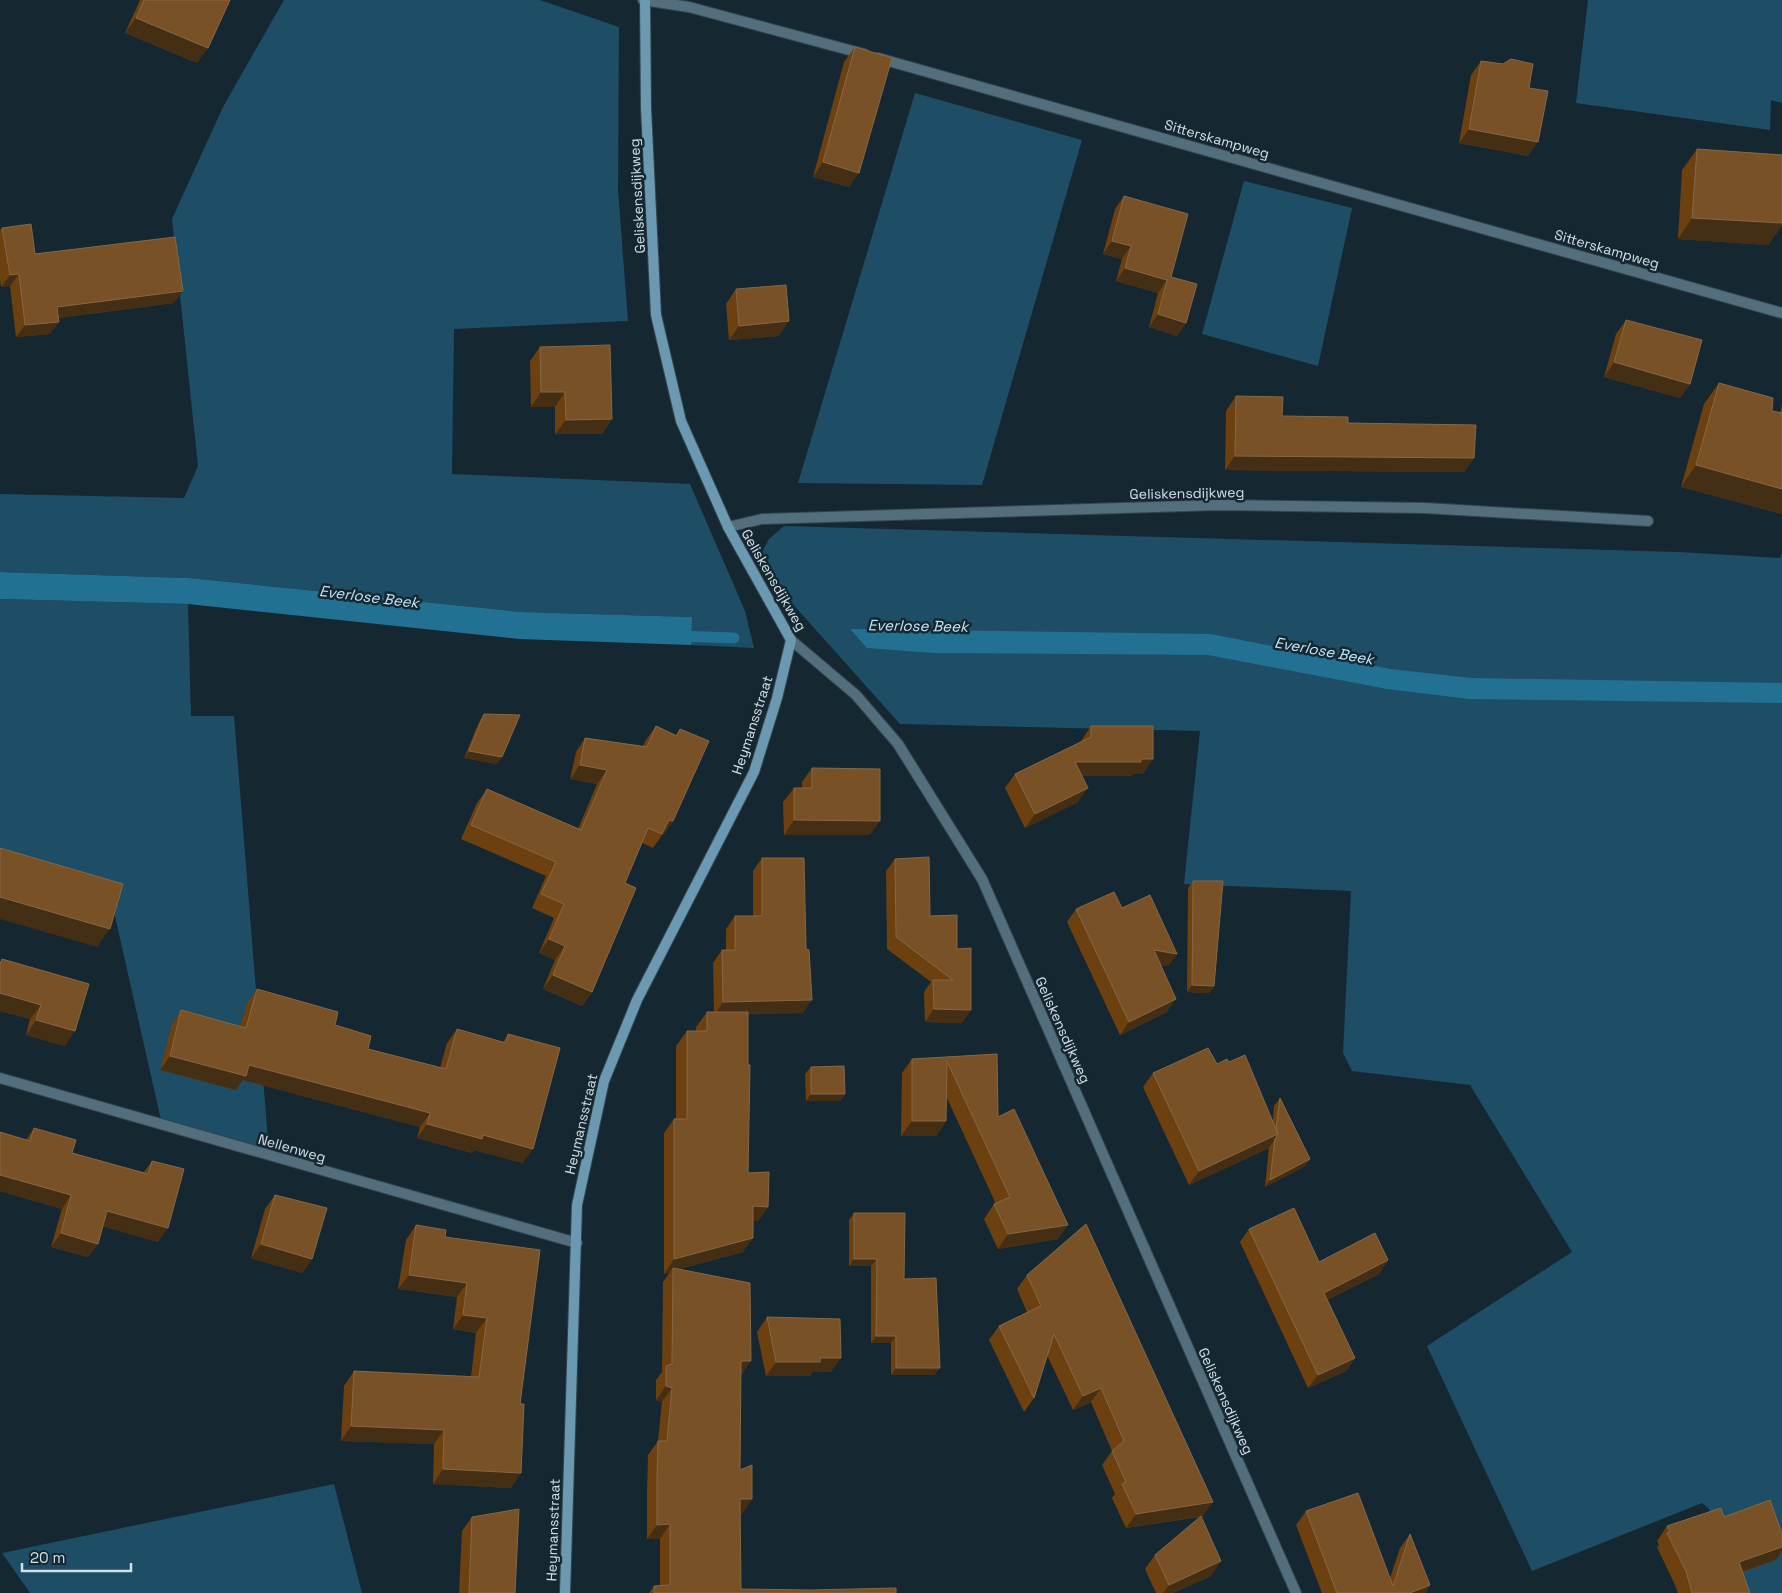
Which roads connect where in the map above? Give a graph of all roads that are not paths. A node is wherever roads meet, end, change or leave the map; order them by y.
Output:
1 (644, 0) edge
2 (1782, 313) edge
3 (1648, 521) dead end
4 (728, 528) junction
5 (791, 640) junction
6 (0, 1078) edge
7 (577, 1243) junction
8 (565, 1593) edge
9 (1296, 1593) edge

1 - 2 street, Sitterskampweg
1 - 4 street, Geliskensdijkweg
3 - 4 street, Geliskensdijkweg
4 - 5 street, Geliskensdijkweg
5 - 7 street, Heymansstraat
5 - 9 street, Geliskensdijkweg
6 - 7 street, Nellenweg
7 - 8 street, Heymansstraat

